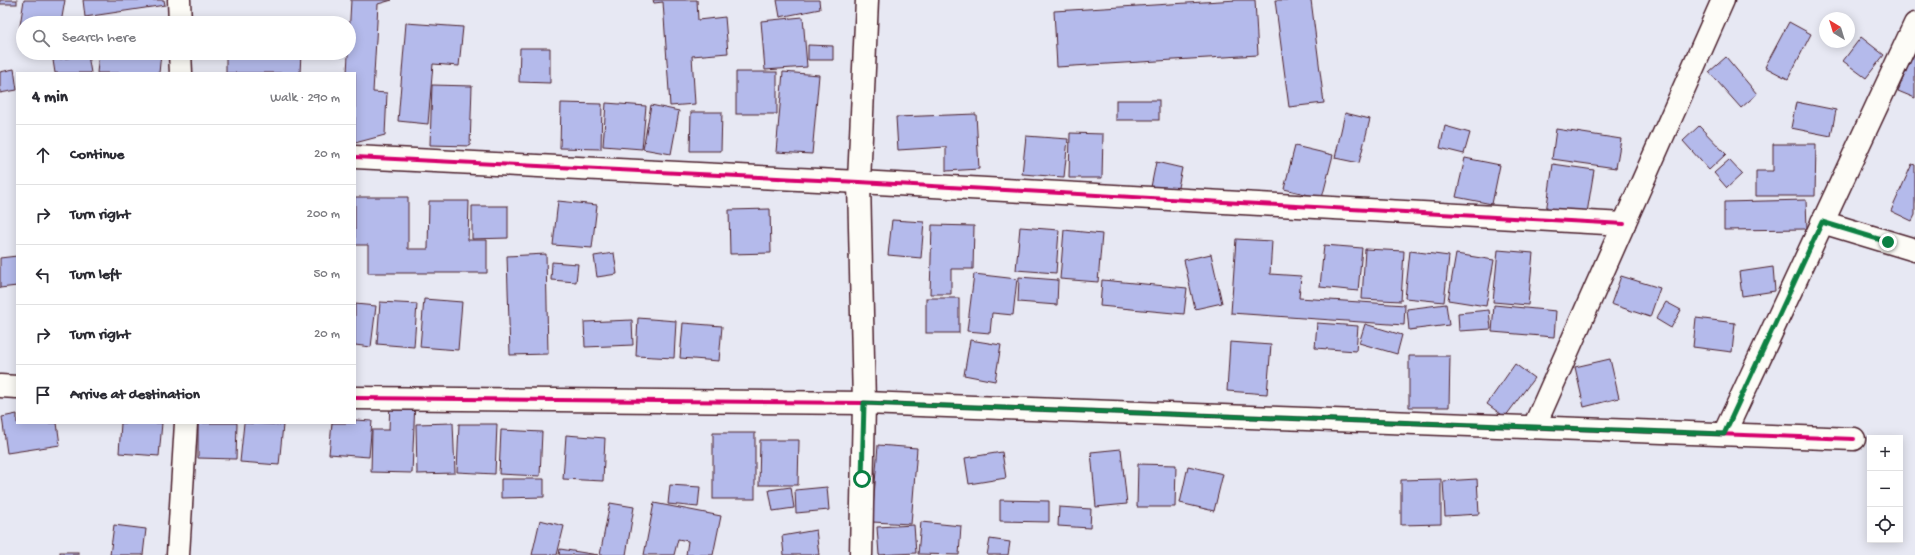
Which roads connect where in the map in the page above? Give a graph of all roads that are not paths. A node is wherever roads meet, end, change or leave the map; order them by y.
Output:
1 (179, 0) edge
2 (867, 0) edge
3 (1723, 0) edge
4 (180, 16) edge
5 (1915, 24) edge
6 (180, 60) edge
7 (181, 72) edge
8 (356, 157) edge
9 (859, 182) junction
10 (1822, 222) junction
11 (1624, 224) junction
12 (1915, 250) edge
13 (0, 386) edge
14 (16, 387) edge
15 (356, 398) edge
16 (864, 403) junction
17 (186, 424) edge
18 (1534, 428) junction
19 (1724, 434) junction
20 (1854, 439) dead end
21 (178, 555) edge
22 (861, 555) edge

1 - 4 street
2 - 9 street
3 - 11 street
5 - 10 street
6 - 7 street
8 - 9 street
9 - 11 street
9 - 16 street
10 - 12 street
10 - 19 street
11 - 18 street
13 - 14 street
15 - 16 street
16 - 18 street
16 - 22 street
17 - 21 street
18 - 19 street
19 - 20 street

